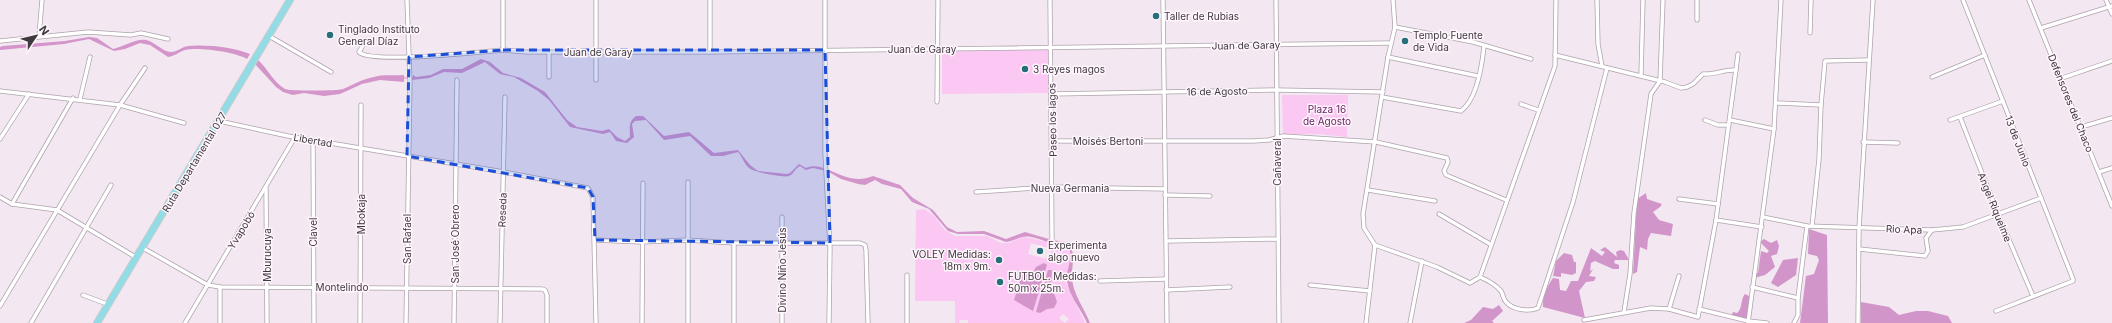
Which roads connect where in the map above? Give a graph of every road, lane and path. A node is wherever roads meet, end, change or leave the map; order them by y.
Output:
1 (42, 0) edge
2 (290, 0) edge
3 (407, 0) edge
4 (503, 0) edge
5 (596, 0) edge
6 (710, 0) edge
7 (825, 0) edge
8 (938, 0) edge
9 (1050, 0) edge
10 (1163, 0) edge
11 (1276, 0) edge
12 (1393, 0) edge
13 (1556, 0) edge
14 (1597, 0) edge
15 (1643, 0) edge
16 (1663, 0) edge
17 (1697, 0) edge
18 (1781, 0) edge
19 (1812, 0) edge
20 (1873, 0) edge
21 (1964, 0) edge
22 (2028, 0) edge
23 (2106, 0) edge
24 (2111, 7) edge
25 (2112, 14) edge
26 (1697, 20) dead end
27 (1395, 27) junction
28 (2041, 28) junction
29 (1810, 33) dead end
30 (39, 36) junction
31 (269, 36) junction
32 (168, 39) dead end
33 (366, 40) dead end
34 (0, 41) edge
35 (1391, 43) junction
36 (1277, 45) junction
37 (1164, 46) junction
38 (1484, 46) junction
39 (1051, 48) junction
40 (938, 49) junction
41 (503, 50) junction
42 (825, 50) junction
43 (549, 52) junction
44 (596, 52) junction
45 (710, 52) junction
46 (1738, 54) dead end
47 (1555, 55) junction
48 (1985, 55) junction
49 (90, 57) dead end
50 (409, 57) junction
51 (1388, 57) junction
52 (1531, 59) dead end
53 (1868, 60) junction
54 (2112, 61) edge
55 (1602, 66) junction
56 (145, 68) dead end
57 (1607, 68) junction
58 (1736, 70) junction
59 (332, 72) dead end
60 (1478, 76) junction
61 (1641, 76) junction
62 (549, 77) dead end
63 (1932, 77) dead end
64 (2062, 78) junction
65 (457, 80) dead end
66 (596, 80) dead end
67 (1660, 81) junction
68 (1277, 90) junction
69 (0, 91) edge
70 (1164, 92) junction
71 (29, 94) junction
72 (1052, 94) junction
73 (1382, 94) junction
74 (505, 97) dead end
75 (73, 98) junction
76 (80, 99) junction
77 (2002, 100) junction
78 (937, 102) dead end
79 (1776, 103) junction
80 (1521, 104) dead end
81 (120, 105) junction
82 (361, 105) dead end
83 (1821, 105) junction
84 (1538, 110) junction
85 (1960, 116) junction
86 (2112, 118) edge
87 (1705, 120) dead end
88 (1730, 120) junction
89 (1950, 120) dead end
90 (219, 121) junction
91 (184, 123) dead end
92 (1729, 126) junction
93 (2081, 126) junction
94 (1774, 129) junction
95 (295, 137) junction
96 (1277, 137) junction
97 (0, 139) edge
98 (313, 140) junction
99 (1165, 140) junction
100 (1052, 141) junction
101 (1376, 142) junction
102 (1863, 142) junction
103 (1898, 143) dead end
104 (361, 148) junction
105 (408, 156) junction
106 (455, 165) junction
107 (2112, 168) edge
108 (504, 172) junction
109 (2099, 172) junction
110 (688, 182) dead end
111 (643, 183) dead end
112 (111, 185) dead end
113 (266, 187) junction
114 (1052, 187) junction
115 (1165, 189) junction
116 (1368, 190) junction
117 (976, 192) dead end
118 (1165, 195) junction
119 (1210, 196) dead end
120 (0, 197) edge
121 (2041, 198) junction
122 (1679, 199) dead end
123 (1506, 200) junction
124 (1435, 201) dead end
125 (12, 204) junction
126 (1718, 204) junction
127 (2112, 206) edge
128 (57, 210) junction
129 (1439, 214) dead end
130 (1998, 214) junction
131 (782, 217) dead end
132 (1764, 218) junction
133 (1716, 220) junction
134 (1807, 226) junction
135 (1812, 226) junction
136 (1762, 227) junction
137 (1859, 228) junction
138 (86, 229) junction
139 (1932, 230) junction
140 (1278, 239) junction
141 (595, 240) junction
142 (687, 240) junction
143 (1052, 240) dead end
144 (1167, 241) junction
145 (641, 242) junction
146 (734, 243) junction
147 (830, 243) junction
148 (781, 244) junction
149 (1490, 244) junction
150 (1375, 246) junction
151 (143, 248) junction
152 (1859, 249) junction
153 (137, 258) junction
154 (1422, 262) junction
155 (907, 275) dead end
156 (1679, 276) dead end
157 (1480, 277) junction
158 (1166, 279) junction
159 (1100, 281) dead end
160 (208, 285) junction
161 (1310, 285) dead end
162 (267, 286) junction
163 (220, 287) junction
164 (313, 287) junction
165 (360, 287) junction
166 (1230, 287) dead end
167 (1752, 287) junction
168 (407, 288) junction
169 (455, 288) junction
170 (500, 288) junction
171 (1166, 290) junction
172 (1370, 291) junction
173 (83, 295) dead end
174 (2033, 296) junction
175 (1798, 298) junction
176 (108, 304) junction
177 (0, 306) edge
178 (1669, 309) junction
179 (1700, 310) junction
180 (1996, 311) dead end
181 (1624, 312) junction
182 (1584, 320) dead end
183 (33, 322) edge
184 (1748, 322) edge
185 (97, 323) edge
186 (185, 323) edge
187 (220, 323) edge
188 (267, 323) edge
189 (314, 323) edge
190 (360, 323) edge
191 (406, 323) edge
192 (454, 323) edge
193 (500, 323) edge
194 (547, 323) edge
195 (596, 323) edge
196 (642, 323) edge
197 (688, 323) edge
198 (734, 323) edge
199 (782, 323) edge
200 (829, 323) edge
201 (868, 323) edge
202 (907, 323) edge
203 (1167, 323) edge
204 (1279, 323) edge
205 (1366, 323) edge
206 (1410, 323) edge
207 (1767, 323) edge
208 (1794, 323) edge
209 (1858, 323) edge

1 - 30 street
2 - 31 main road, Ruta Departamental 027
3 - 50 street, San Rafael
4 - 41 street
5 - 44 street
6 - 45 street
7 - 42 street
8 - 40 street
9 - 39 street, Paseo los lagos
10 - 37 street
11 - 36 street, Cañaveral
12 - 27 street
13 - 47 street
14 - 55 street
15 - 61 street
16 - 67 street
17 - 26 street
18 - 79 street
19 - 29 street
20 - 53 street
21 - 48 street, 13 de Junio
22 - 28 street, Defensores del Chaco
23 - 24 street
24 - 25 street
24 - 28 street
27 - 35 street
27 - 38 street
28 - 64 street, Defensores del Chaco
30 - 32 street
30 - 34 street
31 - 59 street
31 - 90 main road, Ruta Departamental 027
33 - 50 street, Juan de Garay
35 - 36 street, Juan de Garay
35 - 51 street
36 - 37 street, Juan de Garay
36 - 68 street, Cañaveral
37 - 39 street, Juan de Garay
37 - 70 street
38 - 52 street
38 - 60 street
39 - 40 street, Juan de Garay
39 - 72 street, Paseo los lagos
40 - 42 street, Juan de Garay
40 - 78 street
41 - 43 street, Juan de Garay
41 - 50 street, Juan de Garay
42 - 45 street, Juan de Garay
42 - 147 street
43 - 44 street, Juan de Garay
43 - 62 street
44 - 45 street, Juan de Garay
44 - 66 street
46 - 58 street
47 - 55 street
47 - 84 street
48 - 63 street
48 - 77 street, 13 de Junio
49 - 76 street
50 - 105 street, San Rafael
51 - 60 street
51 - 73 street
53 - 83 street
53 - 102 street
54 - 64 street
55 - 57 street
56 - 81 street
57 - 61 street
57 - 157 street
58 - 67 street
58 - 88 street
60 - 73 street, 16 de Agosto
61 - 67 street
64 - 93 street, Defensores del Chaco
65 - 106 street, San José Obrero
67 - 181 street
68 - 70 street, 16 de Agosto
68 - 73 street, 16 de Agosto
68 - 96 street, Cañaveral
69 - 71 street
70 - 72 street, 16 de Agosto
70 - 99 street
71 - 75 street
71 - 97 street
72 - 100 street, Paseo los lagos
73 - 101 street
74 - 108 street, Reseda
75 - 76 street
75 - 125 street
76 - 81 street
77 - 85 street
77 - 121 street, 13 de Junio
79 - 83 street
79 - 94 street
80 - 84 street
81 - 91 street
81 - 128 street
82 - 104 street, Mbokaja
83 - 135 street
84 - 123 street
85 - 89 street
85 - 130 street, Angel Riquelme
86 - 93 street
87 - 92 street
88 - 92 street
88 - 94 street
90 - 95 street, Libertad
90 - 151 main road, Ruta Departamental 027
92 - 126 street
93 - 109 street, Defensores del Chaco
94 - 132 street
95 - 98 street, Libertad
95 - 113 street, Yvapobó
96 - 99 street, Moisés Bertoni
96 - 101 street, Moisés Bertoni
96 - 140 street, Cañaveral
98 - 104 street, Libertad
98 - 164 street, Clavel
99 - 100 street, Moisés Bertoni
99 - 115 street
100 - 114 street, Paseo los lagos
101 - 116 street
101 - 123 street, Moisés Bertoni
102 - 103 street
102 - 137 street
104 - 105 street, Libertad
104 - 165 street, Mbokaja
105 - 106 street, Libertad
105 - 168 street, San Rafael
106 - 108 street, Libertad
106 - 169 street, San José Obrero
107 - 109 street
108 - 141 street, Libertad
108 - 170 street, Reseda
109 - 127 street, Defensores del Chaco
110 - 142 street
111 - 145 street
112 - 138 street
113 - 160 street, Yvapobó
113 - 162 street, Mburucuya
114 - 115 street, Nueva Germania
114 - 117 street, Nueva Germania
114 - 143 street, Paseo los lagos
115 - 118 street
116 - 124 street
116 - 150 street
118 - 119 street
118 - 144 street
120 - 125 street
121 - 130 street, Rio Apa
121 - 174 street, 13 de Junio
122 - 126 street
123 - 149 street
125 - 128 street
126 - 133 street
128 - 138 street
128 - 177 street
129 - 149 street
130 - 139 street, Rio Apa
130 - 174 street, Angel Riquelme
131 - 148 street, Divino Niño Jesús
132 - 134 street, Rio Apa
132 - 136 street
133 - 136 street
133 - 179 street
134 - 135 street, Rio Apa
134 - 175 street
135 - 137 street, Rio Apa
136 - 167 street
137 - 139 street, Rio Apa
137 - 152 street
138 - 153 street
138 - 183 street
139 - 152 street
140 - 144 street
140 - 204 street, Cañaveral
141 - 145 street
141 - 195 street
142 - 145 street
142 - 146 street
142 - 197 street
144 - 158 street
145 - 196 street
146 - 148 street
146 - 198 street
147 - 148 street
147 - 200 street
147 - 201 street
148 - 199 street, Divino Niño Jesús
149 - 157 street
150 - 154 street
150 - 172 street
151 - 153 main road, Ruta Departamental 027
151 - 160 street, Montelindo
152 - 209 street
153 - 176 main road, Ruta Departamental 027
154 - 157 street
154 - 206 street
155 - 202 street
156 - 178 street
158 - 159 street
158 - 171 street
160 - 163 street, Montelindo
160 - 186 street, Yvapobó
161 - 172 street
162 - 163 street, Montelindo
162 - 164 street, Montelindo
162 - 188 street, Mburucuya
163 - 187 street
164 - 165 street, Montelindo
164 - 189 street, Clavel
165 - 168 street, Montelindo
165 - 190 street, Mbokaja
166 - 171 street
167 - 175 street
167 - 184 street
168 - 169 street, Montelindo
168 - 191 street, San Rafael
169 - 170 street, Montelindo
169 - 192 street, San José Obrero
170 - 193 street, Reseda
170 - 194 street, Montelindo
171 - 203 street
172 - 205 street
173 - 176 street
174 - 180 street
175 - 208 street
176 - 185 main road, Ruta Departamental 027
178 - 179 street
178 - 181 street
179 - 184 street
181 - 182 street
184 - 207 street

